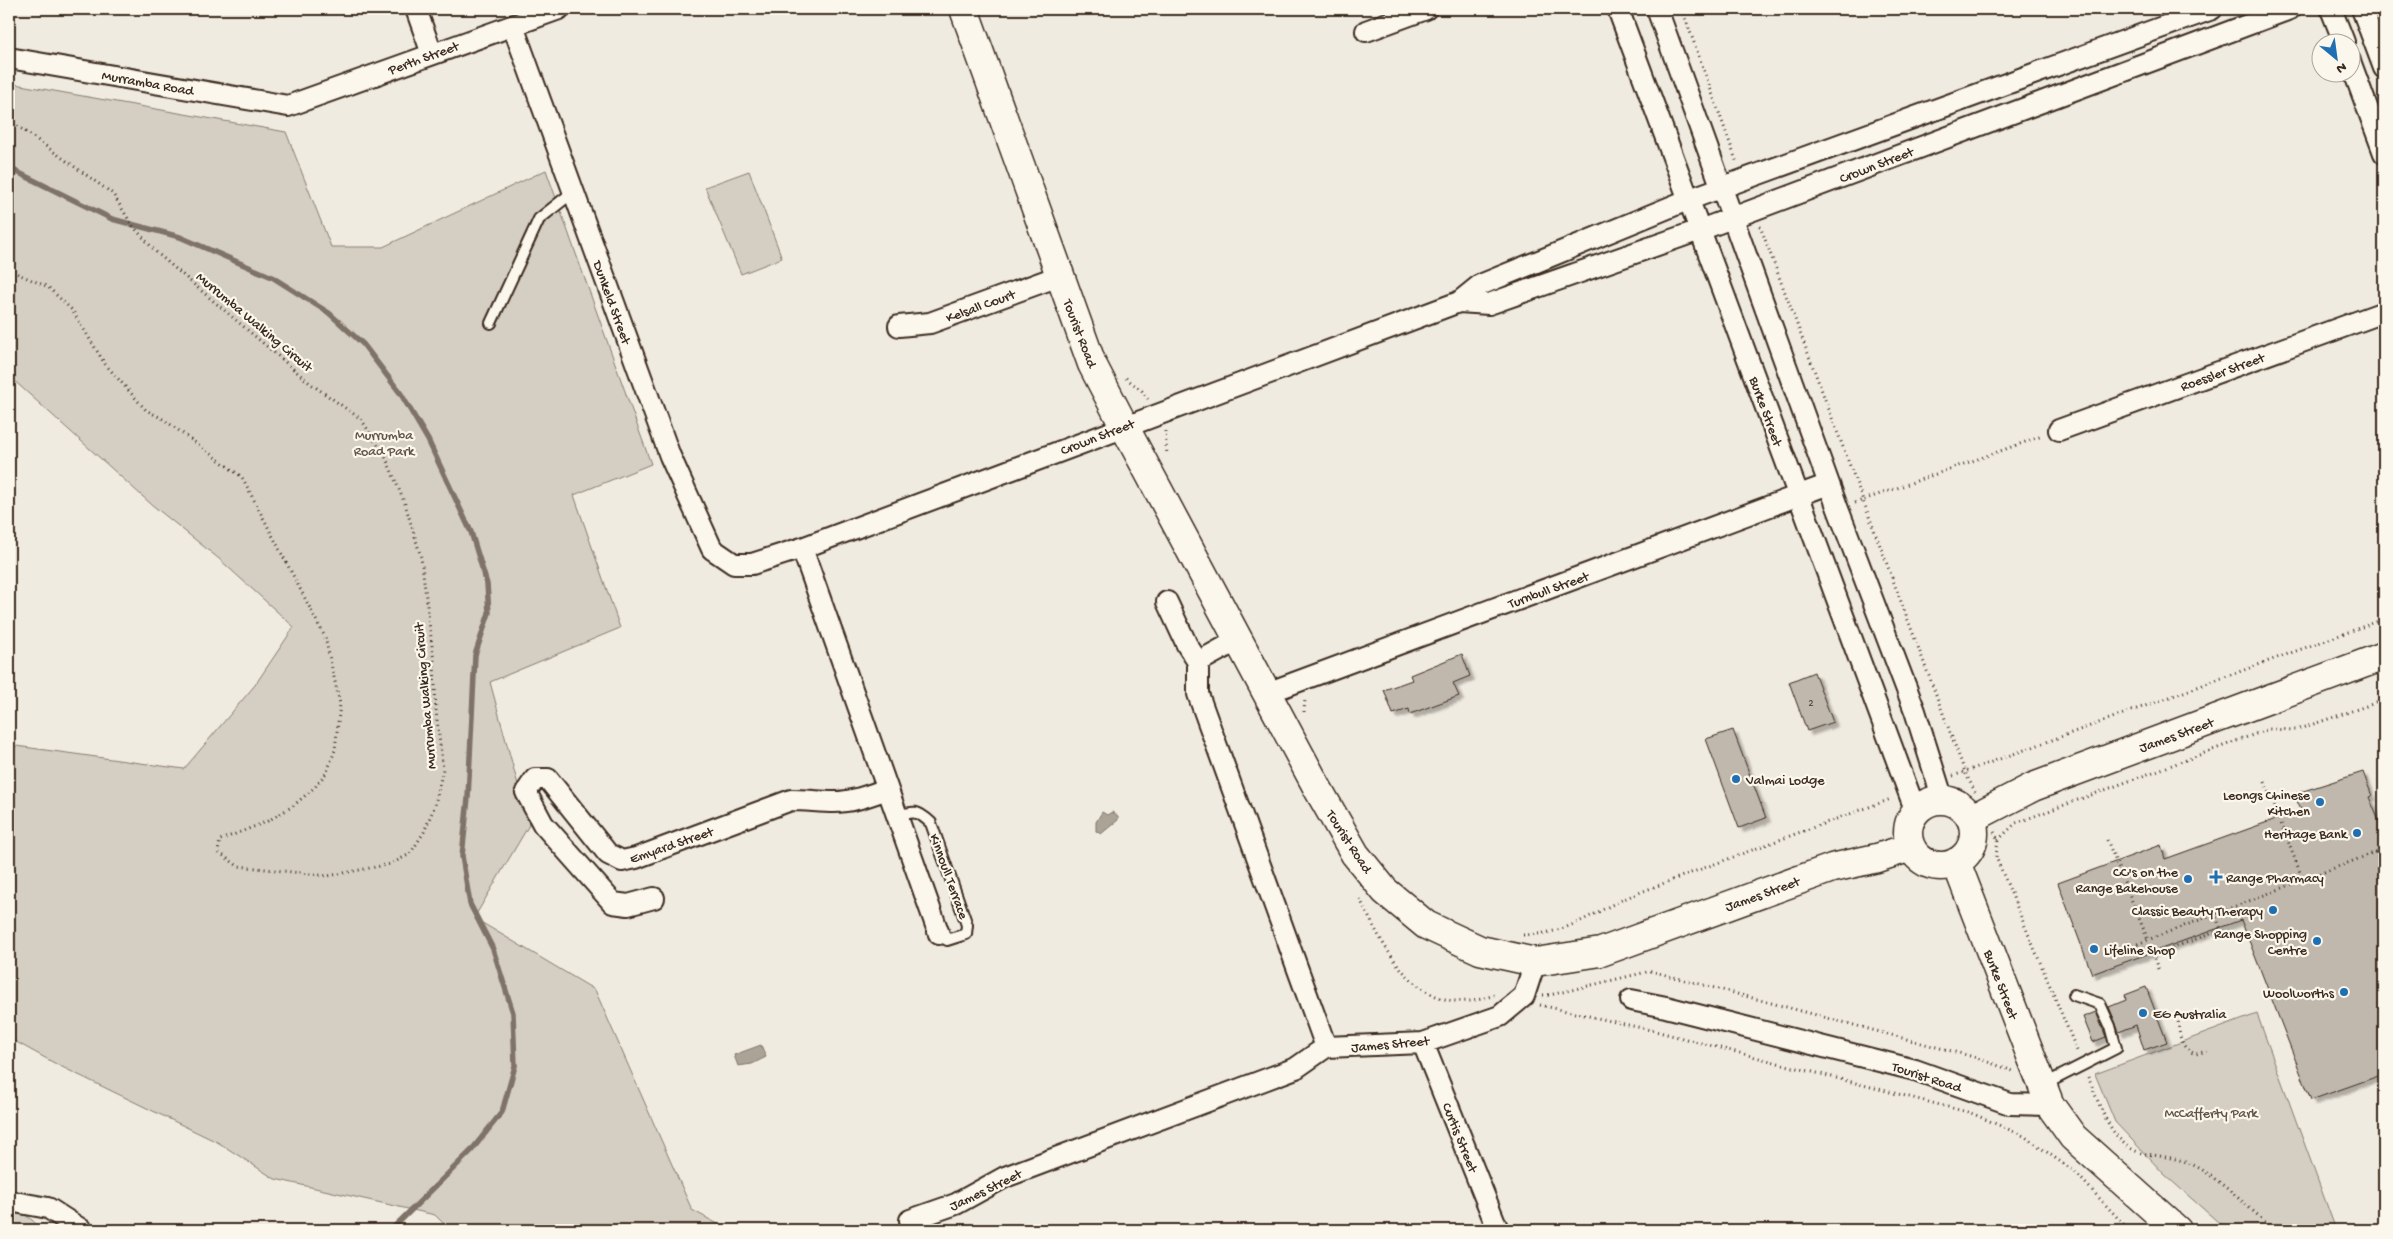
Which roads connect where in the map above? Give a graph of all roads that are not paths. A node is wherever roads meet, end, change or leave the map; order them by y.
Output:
1 (416, 9) edge
2 (559, 9) edge
3 (964, 9) edge
4 (1426, 9) edge
5 (1618, 9) edge
6 (1657, 9) edge
7 (2212, 9) edge
8 (2290, 9) edge
9 (2331, 9) edge
10 (2362, 9) edge
11 (513, 26) junction
12 (1366, 31) dead end
13 (2340, 32) edge
14 (432, 54) junction
15 (9, 58) edge
16 (2384, 68) edge
17 (2358, 82) edge
18 (288, 106) joint
19 (2384, 153) edge
20 (1722, 188) junction
21 (573, 192) junction
22 (1690, 199) junction
23 (1732, 218) junction
24 (1700, 230) junction
25 (1059, 276) junction
26 (1459, 302) junction
27 (2384, 312) edge
28 (491, 323) dead end
29 (899, 326) dead end
30 (1124, 426) junction
31 (2059, 430) road end
32 (1829, 484) junction
33 (1798, 496) junction
34 (802, 548) junction
35 (734, 564) joint
36 (1167, 602) dead end
37 (1238, 640) junction
38 (2384, 656) edge
39 (1198, 662) junction
40 (1267, 693) junction
41 (887, 789) junction
42 (1939, 791) junction
43 (1912, 802) junction
44 (1978, 815) junction
45 (896, 816) junction
46 (1911, 847) junction
47 (1956, 862) junction
48 (654, 898) dead end
49 (939, 934) joint
50 (1535, 962) junction
51 (2074, 995) dead end
52 (1631, 1000) dead end
53 (1424, 1043) junction
54 (1326, 1047) junction
55 (2046, 1096) junction
56 (9, 1201) edge
57 (910, 1220) dead end
58 (82, 1230) edge
59 (1498, 1230) edge
60 (2177, 1230) edge

1 - 14 street
2 - 11 street, Perth Street
3 - 25 street, Tourist Road
4 - 12 street
5 - 22 street, Burke Street
6 - 20 street
7 - 20 street, Crown Street
8 - 23 street, Crown Street
9 - 13 street
10 - 16 street
11 - 14 street, Perth Street
11 - 21 street, Dunkeld Street
14 - 18 street, Perth Street
15 - 18 street, Murramba Road
17 - 19 street
20 - 22 street, Crown Street
20 - 23 street
21 - 28 lane
21 - 35 street, Dunkeld Street
22 - 24 street, Burke Street
22 - 26 street, Crown Street
23 - 24 street, Crown Street
23 - 32 street
24 - 26 street, Crown Street
24 - 33 street, Burke Street
25 - 29 street, Kelsall Court
25 - 30 street, Tourist Road
26 - 30 street, Crown Street
27 - 31 street, Roessler Street
30 - 34 street, Crown Street
30 - 37 street, Tourist Road
32 - 33 street, Turnbull Street
32 - 42 street
33 - 40 street, Turnbull Street
33 - 43 street, Burke Street
34 - 35 street, Crown Street
34 - 41 street, Kinnoull Terrace
36 - 39 street
37 - 39 street
37 - 40 street, Tourist Road
38 - 44 street, James Street
39 - 54 street
40 - 50 street, Tourist Road
41 - 45 street, Kinnoull Terrace
41 - 48 street, Emyard Street
42 - 43 street
42 - 44 street
43 - 46 street
44 - 47 street
45 - 49 street, Kinnoull Terrace
45 - 49 lane, Kinnoull Terrace
46 - 47 street
46 - 50 street, James Street
47 - 55 street, Burke Street
50 - 53 street, James Street
51 - 55 lane
52 - 55 street, Tourist Road
53 - 54 street, James Street
53 - 59 street, Curtis Street
54 - 57 street, James Street
55 - 60 street
56 - 58 street

